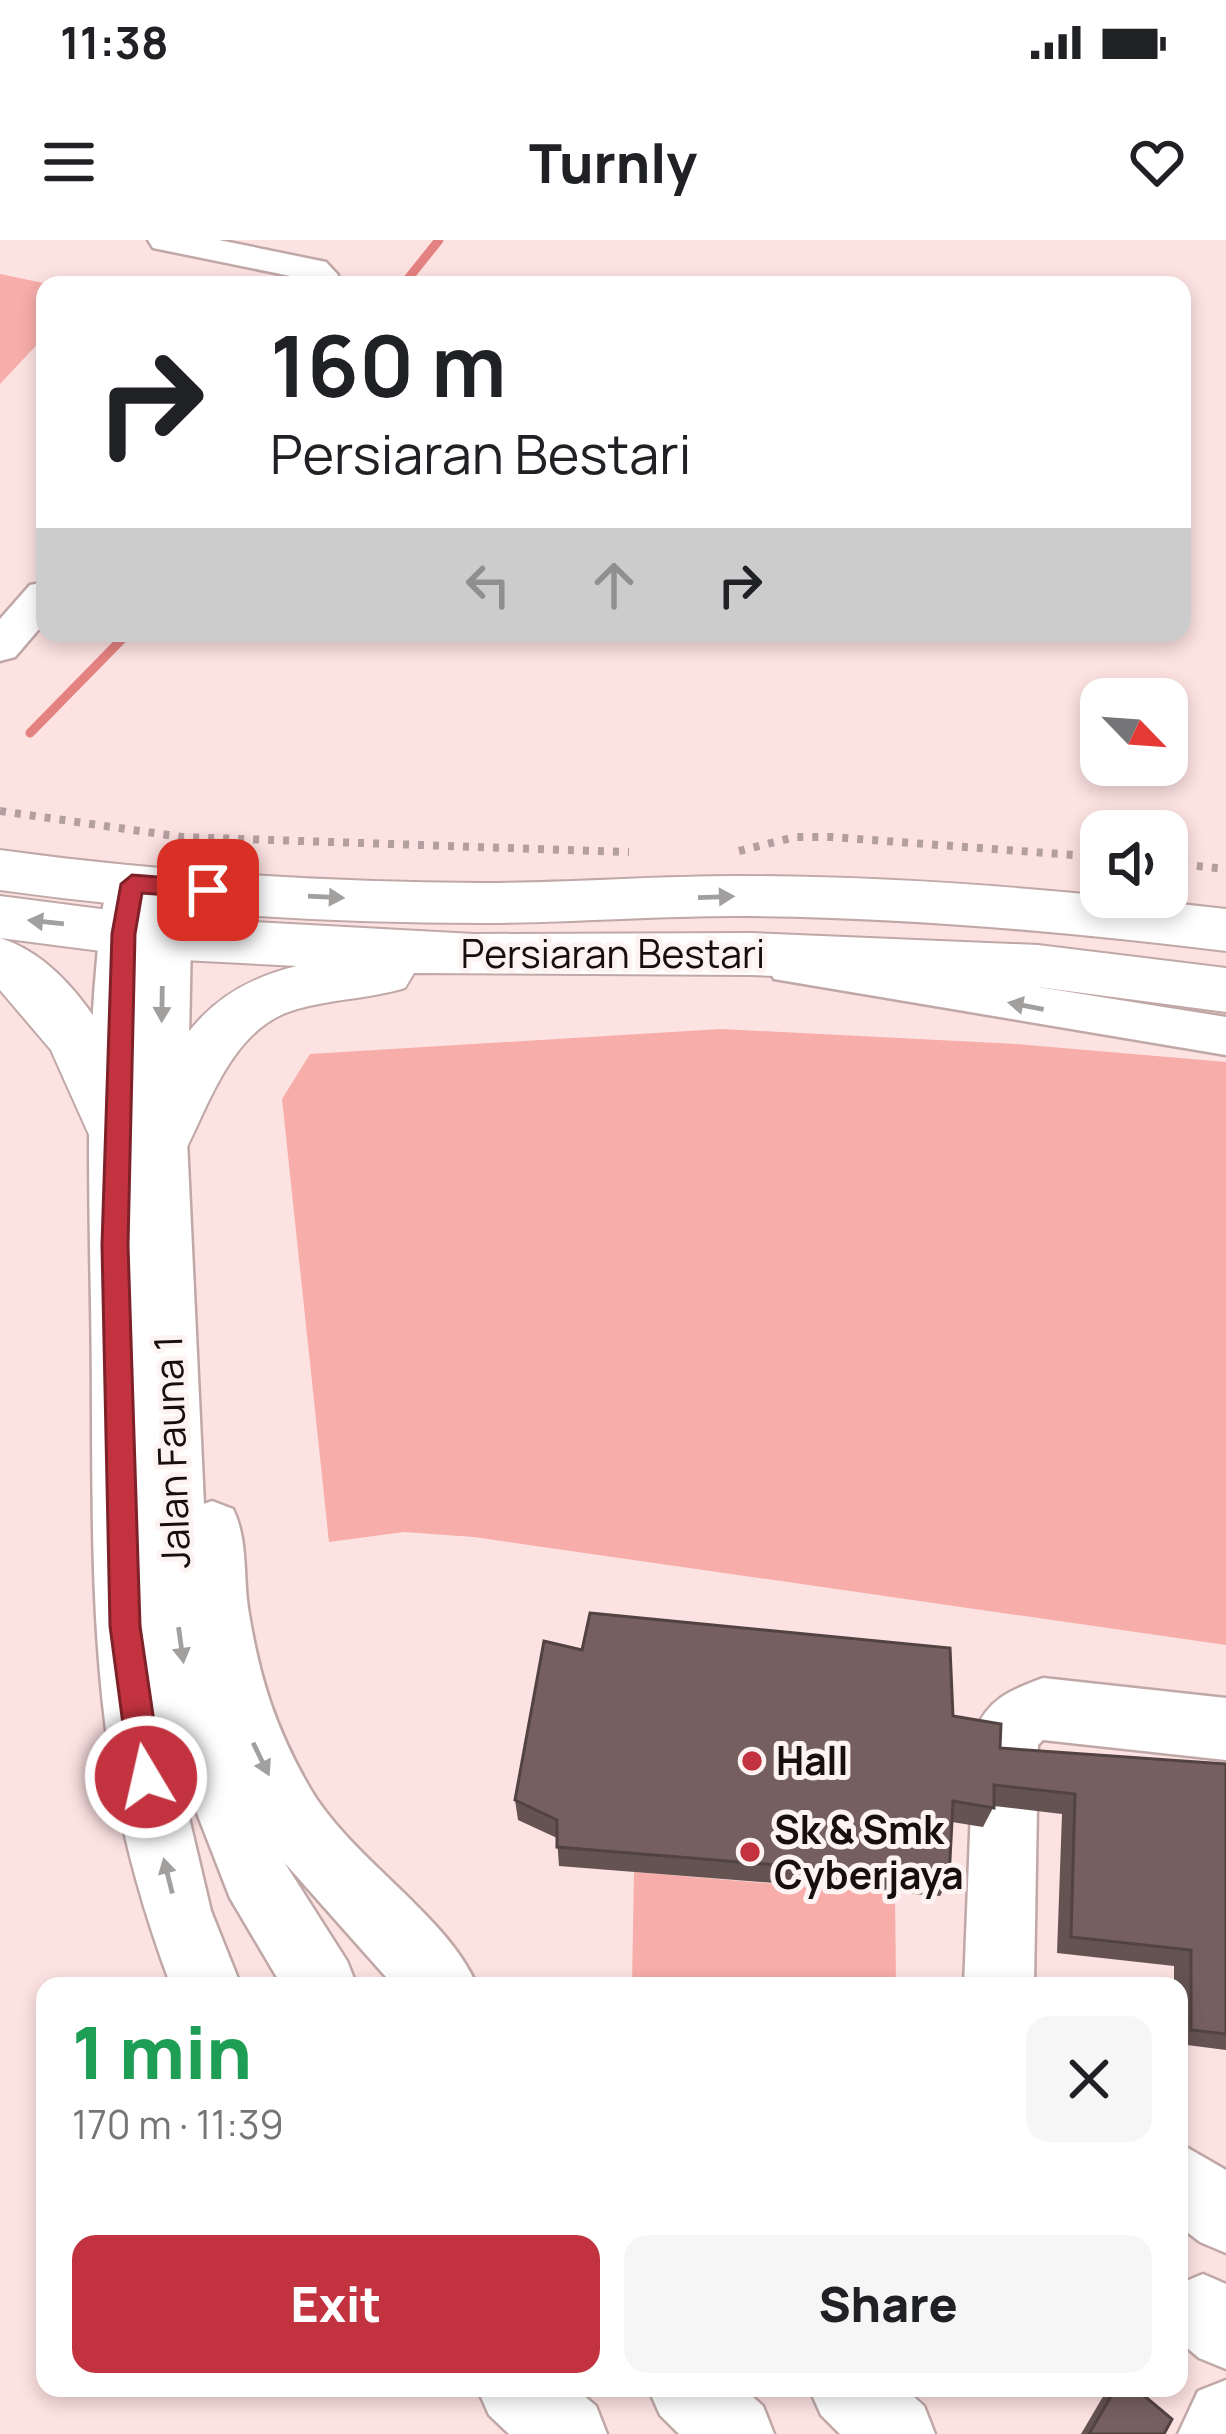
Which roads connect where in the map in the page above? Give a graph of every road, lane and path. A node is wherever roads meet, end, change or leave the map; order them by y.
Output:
1 (166, 240) edge
2 (319, 276) edge
3 (36, 605) edge
4 (0, 647) edge
5 (0, 812) edge
6 (647, 852) dead end
7 (726, 854) dead end
8 (1080, 856) edge
9 (1188, 864) edge
10 (1226, 869) edge
11 (0, 870) edge
12 (146, 911) junction
13 (0, 917) edge
14 (1137, 919) junction
15 (1226, 930) edge
16 (751, 954) junction
17 (474, 955) junction
18 (0, 959) edge
19 (1084, 971) junction
20 (1226, 989) edge
21 (1141, 1025) junction
22 (1226, 1036) edge
23 (199, 1064) junction
24 (138, 1135) junction
25 (1226, 1729) edge
26 (203, 1977) edge
27 (317, 1977) edge
28 (433, 1977) edge
29 (999, 1977) edge
30 (1188, 2187) edge
31 (1226, 2216) edge
32 (526, 2397) edge
33 (696, 2397) edge
34 (857, 2397) edge
35 (1226, 2419) edge
36 (568, 2434) edge
37 (734, 2434) edge
38 (896, 2434) edge
39 (1217, 2434) edge

1 - 2 street
3 - 4 street
5 - 6 path
7 - 8 path
9 - 10 path
11 - 12 main road, Persiaran Bestari
12 -> 13 main road, Persiaran Bestari
12 -> 14 main road, Persiaran Bestari
12 - 17 main road, Persiaran Bestari
12 - 24 street, Jalan Fauna 1
14 - 15 main road, Persiaran Bestari
14 - 19 main road
16 - 17 main road, Persiaran Bestari
16 - 19 main road, Persiaran Bestari
21 -> 16 street
17 - 23 main road
18 - 24 main road
19 - 20 main road, Persiaran Bestari
19 - 21 street
21 - 22 street
23 - 24 main road
23 -> 28 street, Jalan Fauna 1
26 -> 24 street, Jalan Fauna 1
24 -> 27 street, Jalan Fauna 1
25 - 29 street
30 - 31 street
32 - 36 street
33 - 37 street
34 - 38 street
35 - 39 street

